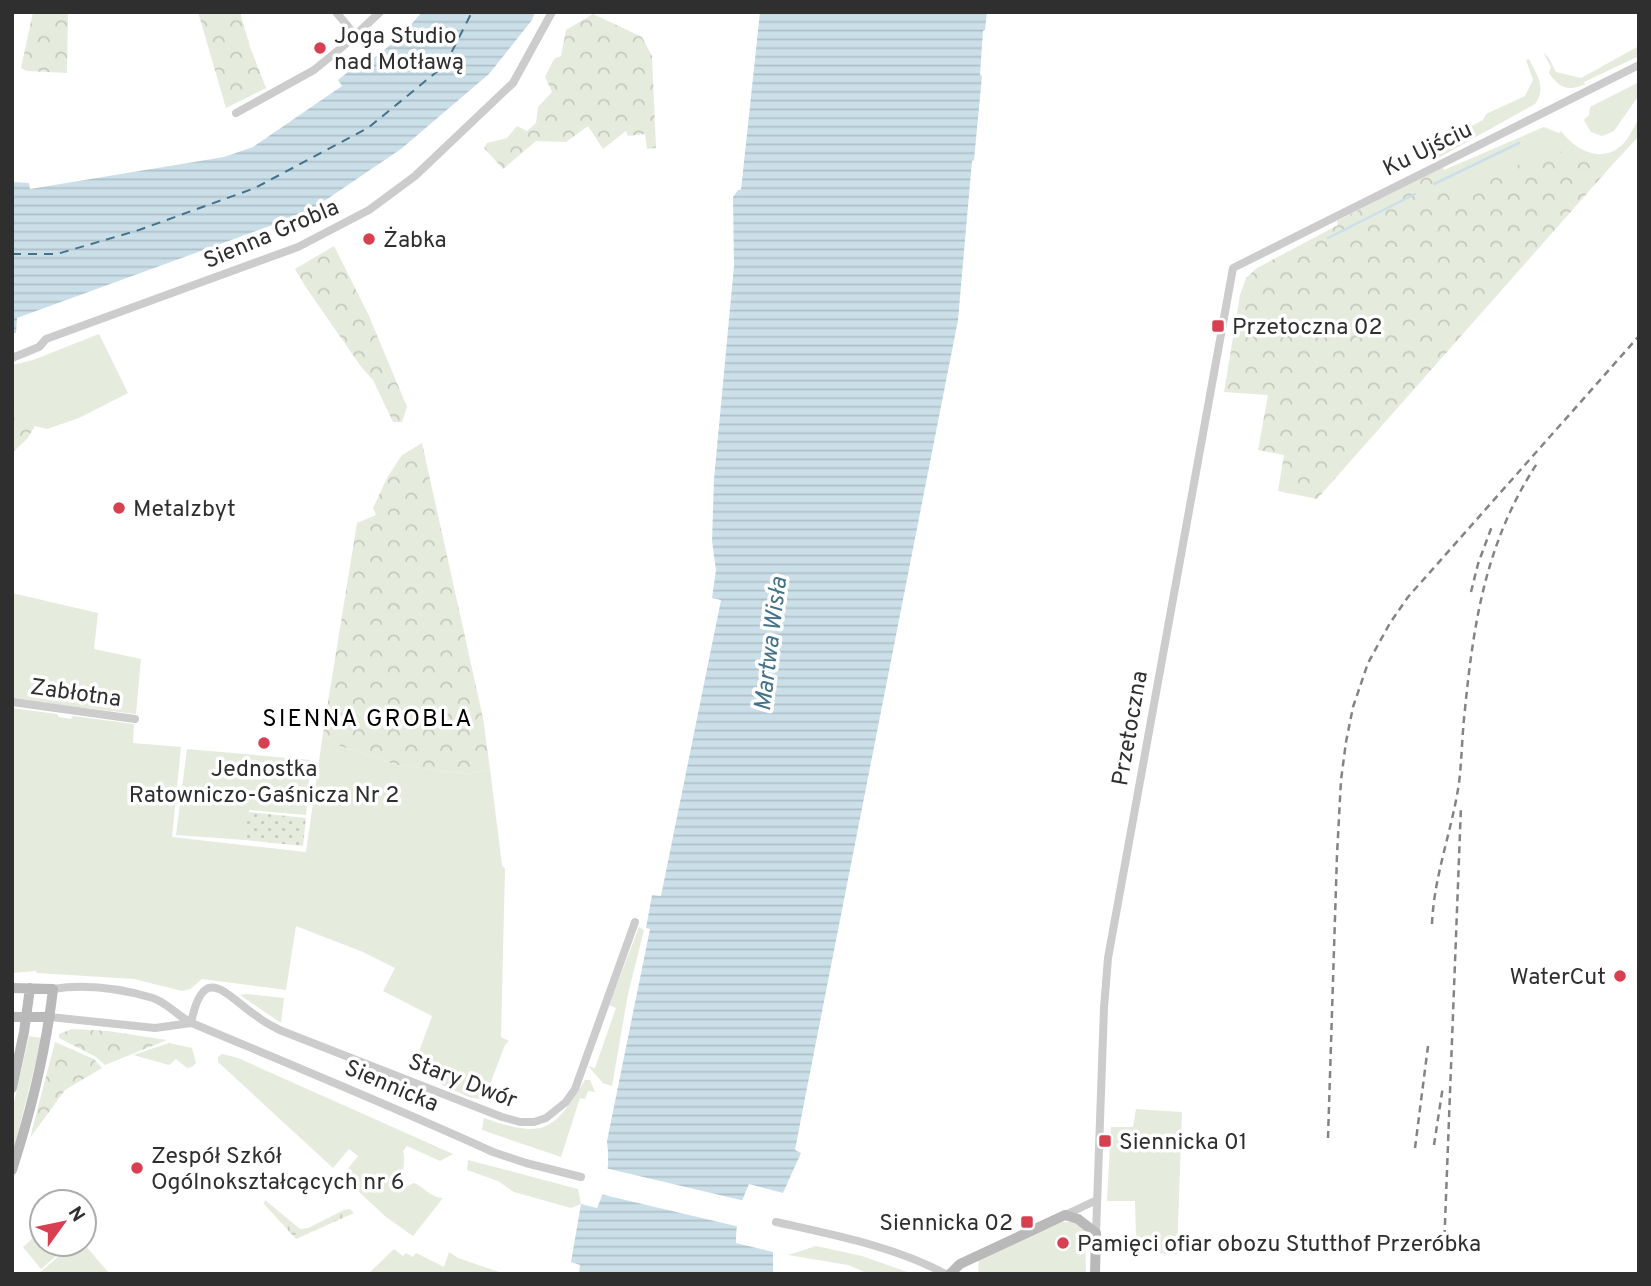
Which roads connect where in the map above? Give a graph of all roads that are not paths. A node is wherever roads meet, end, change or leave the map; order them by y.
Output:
1 (336, 12) edge
2 (380, 12) edge
3 (552, 12) edge
4 (355, 35) junction
5 (1639, 65) edge
6 (236, 113) dead end
7 (1233, 268) joint
8 (12, 358) edge
9 (12, 702) edge
10 (135, 719) dead end
11 (635, 922) dead end
12 (12, 988) edge
13 (30, 988) junction
14 (53, 989) junction
15 (27, 1016) junction
16 (12, 1017) edge
17 (50, 1017) junction
18 (191, 1023) junction
19 (12, 1088) edge
20 (12, 1170) edge
21 (580, 1177) dead end
22 (1097, 1200) junction
23 (1065, 1215) junction
24 (776, 1222) dead end
25 (1096, 1233) junction
26 (948, 1274) edge
27 (1095, 1274) edge

1 - 4 street
2 - 4 street
3 - 8 street, Sienna Grobla
4 - 6 street
5 - 7 street, Ku Ujściu
7 - 22 street, Przetoczna
9 - 10 street, Zabłotna
11 - 18 street, Stary Dwór
12 - 13 street, Siennicka
13 - 14 street, Siennicka
13 - 15 street
14 - 17 street
14 - 18 street, Siennicka
15 - 16 street, Siennicka
15 - 17 street, Siennicka
15 - 19 street
17 - 18 street, Siennicka
17 - 20 street
18 - 21 street, Siennicka
22 - 23 street
22 - 25 street, Przetoczna
23 - 25 street
23 - 26 street
24 - 26 street
25 - 27 street, Przetoczna

